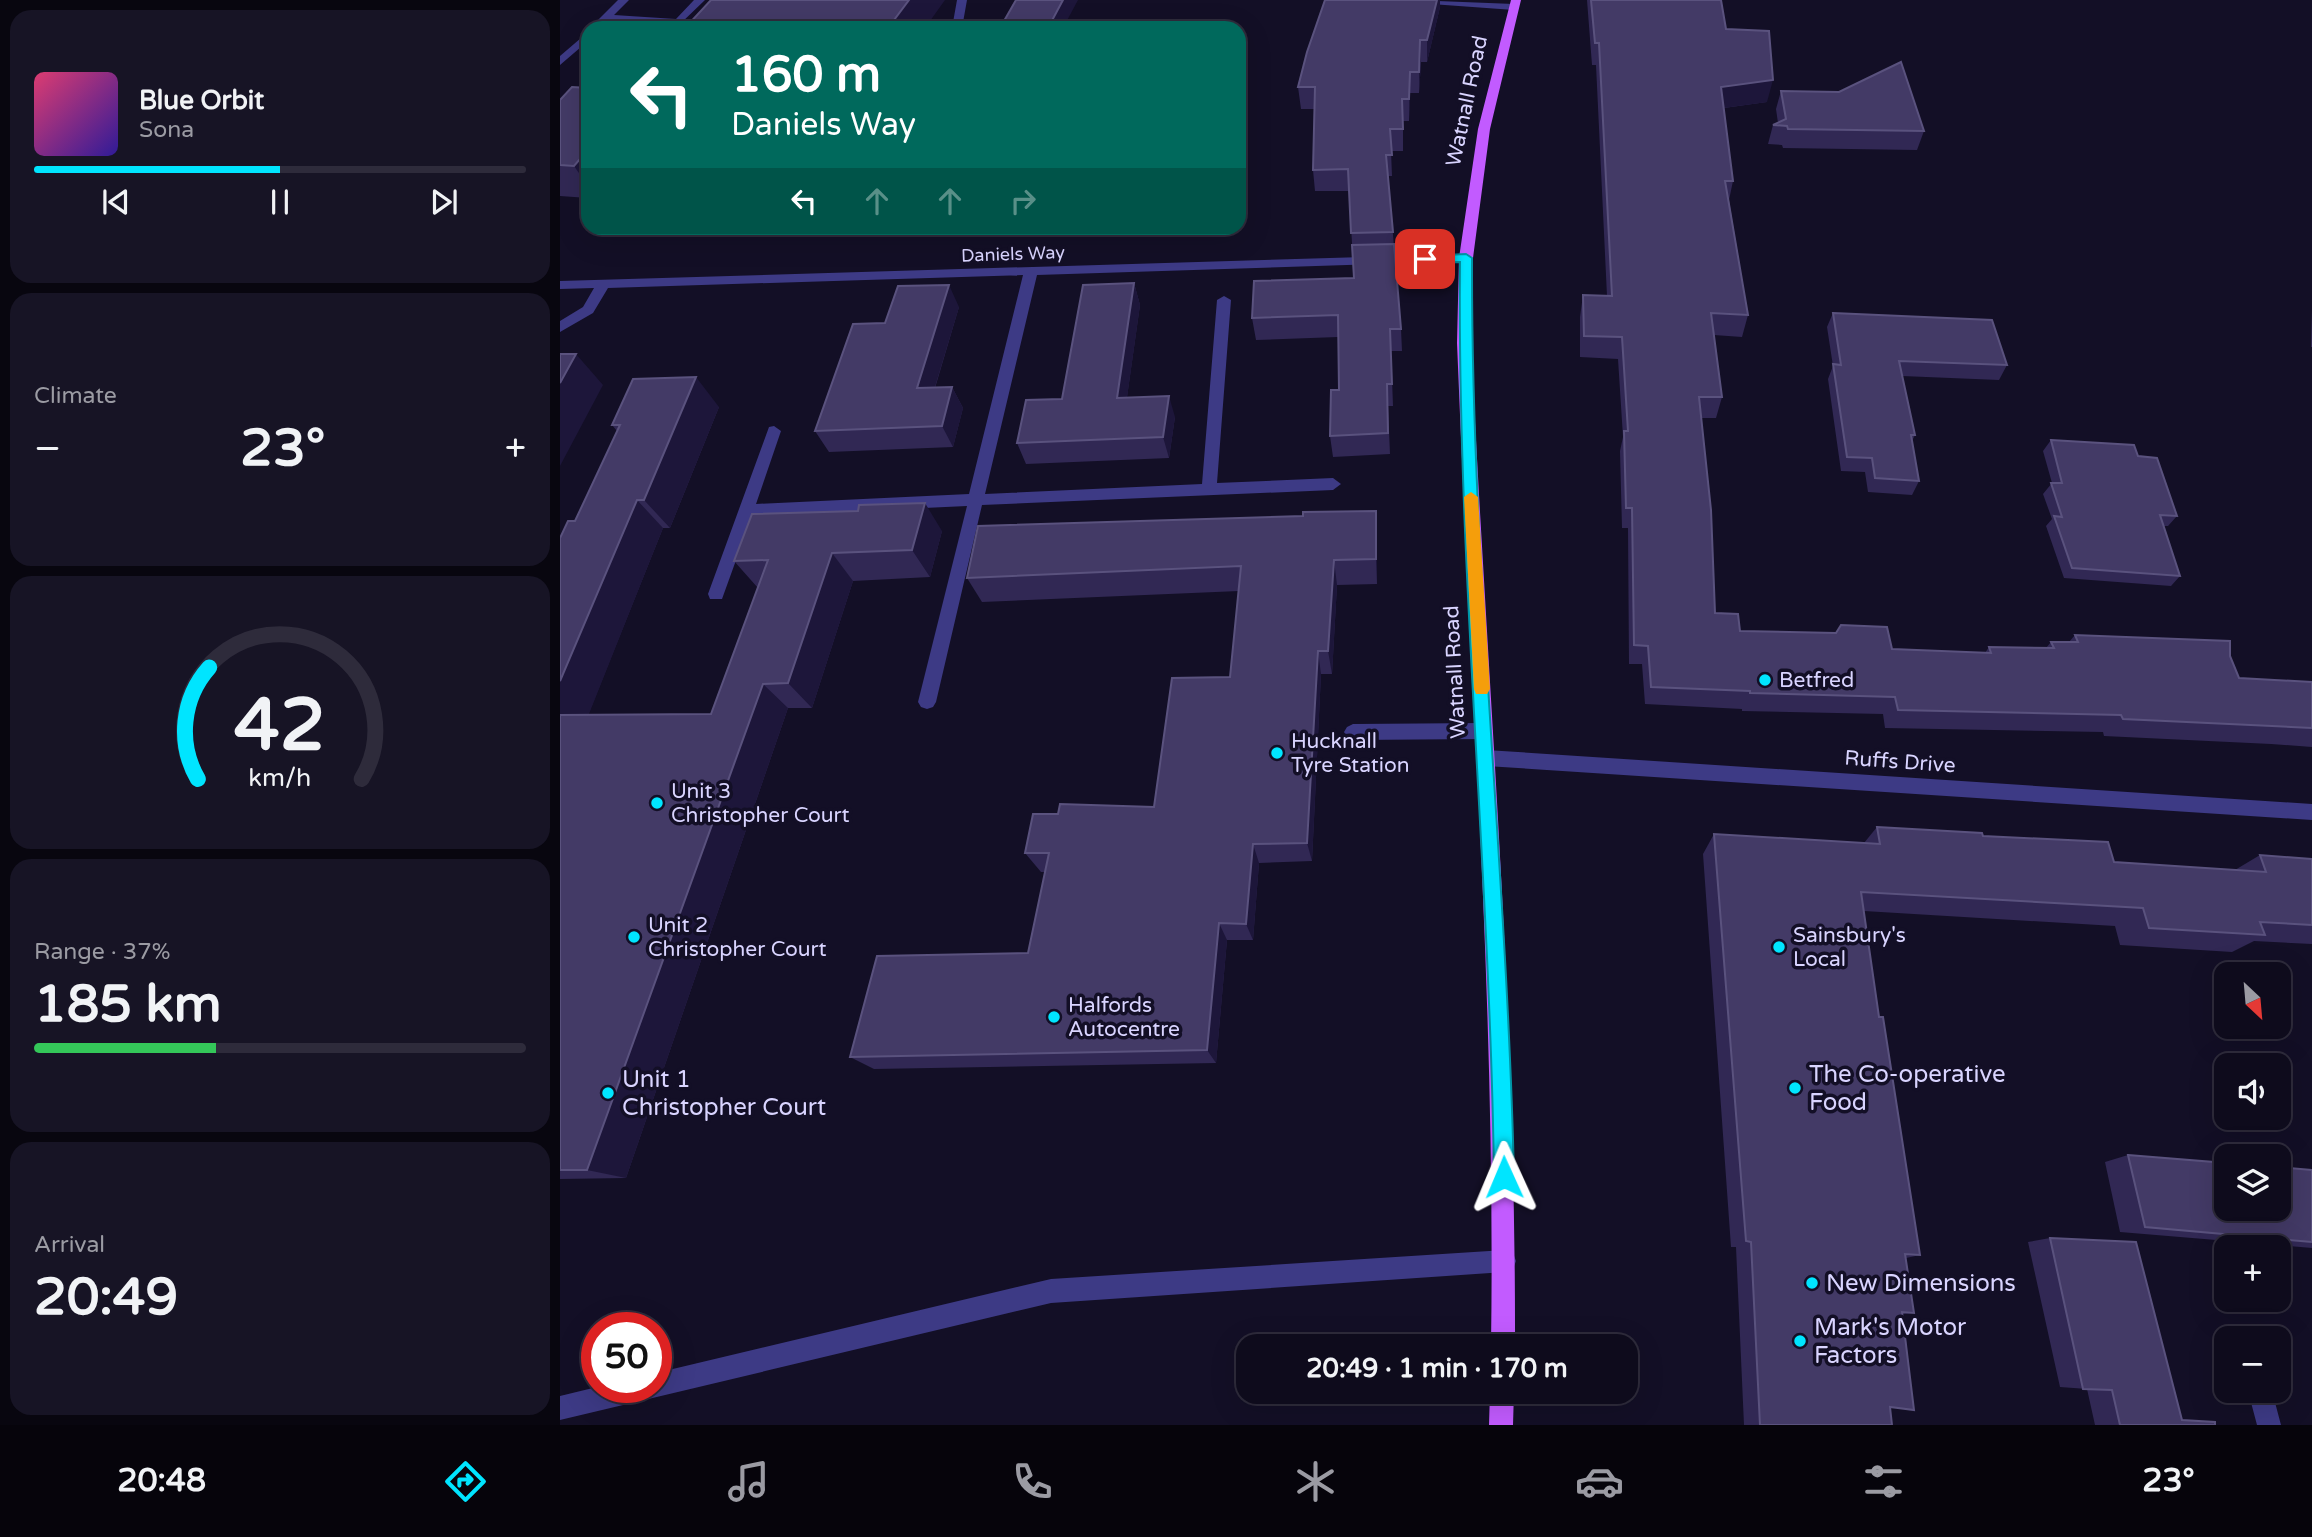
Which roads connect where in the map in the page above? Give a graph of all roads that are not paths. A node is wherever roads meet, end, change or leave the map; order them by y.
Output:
1 (624, 0) edge
2 (700, 0) edge
3 (962, 0) edge
4 (1417, 0) edge
5 (1515, 4) edge
6 (606, 18) junction
7 (603, 21) edge
8 (661, 21) edge
9 (680, 21) edge
10 (958, 21) edge
11 (581, 42) edge
12 (560, 62) edge
13 (1466, 258) junction
14 (1031, 271) junction
15 (604, 283) junction
16 (560, 285) edge
17 (1224, 300) dead end
18 (560, 327) edge
19 (775, 431) dead end
20 (1333, 484) dead end
21 (1209, 489) junction
22 (976, 500) junction
23 (746, 510) junction
24 (716, 594) dead end
25 (927, 702) dead end
26 (1484, 731) junction
27 (1353, 732) dead end
28 (1486, 758) junction
29 (2312, 812) edge
30 (1505, 1261) junction
31 (1503, 1334) edge
32 (672, 1381) edge
33 (582, 1403) edge
34 (2263, 1403) edge
35 (1502, 1404) edge
36 (560, 1408) edge
37 (1501, 1425) edge
38 (2269, 1425) edge

1 - 6 street
2 - 9 street
3 - 10 street
4 - 5 street
5 - 13 main road, Watnall Road
6 - 7 street
6 - 8 street
11 - 12 street
13 - 14 street, Daniels Way
13 - 26 main road, Watnall Road
14 - 15 street, Daniels Way
14 - 22 street
15 - 16 street, Daniels Way
15 - 18 street
17 - 21 street
19 - 23 street
20 - 21 street
21 - 22 street
22 - 23 street
22 - 25 street
23 - 24 street
26 - 27 street
26 - 28 main road, Watnall Road
28 - 29 street, Ruffs Drive
28 - 30 main road, Watnall Road
30 - 31 main road, Watnall Road
30 - 32 street
33 - 36 street
34 - 38 street
35 - 37 main road

